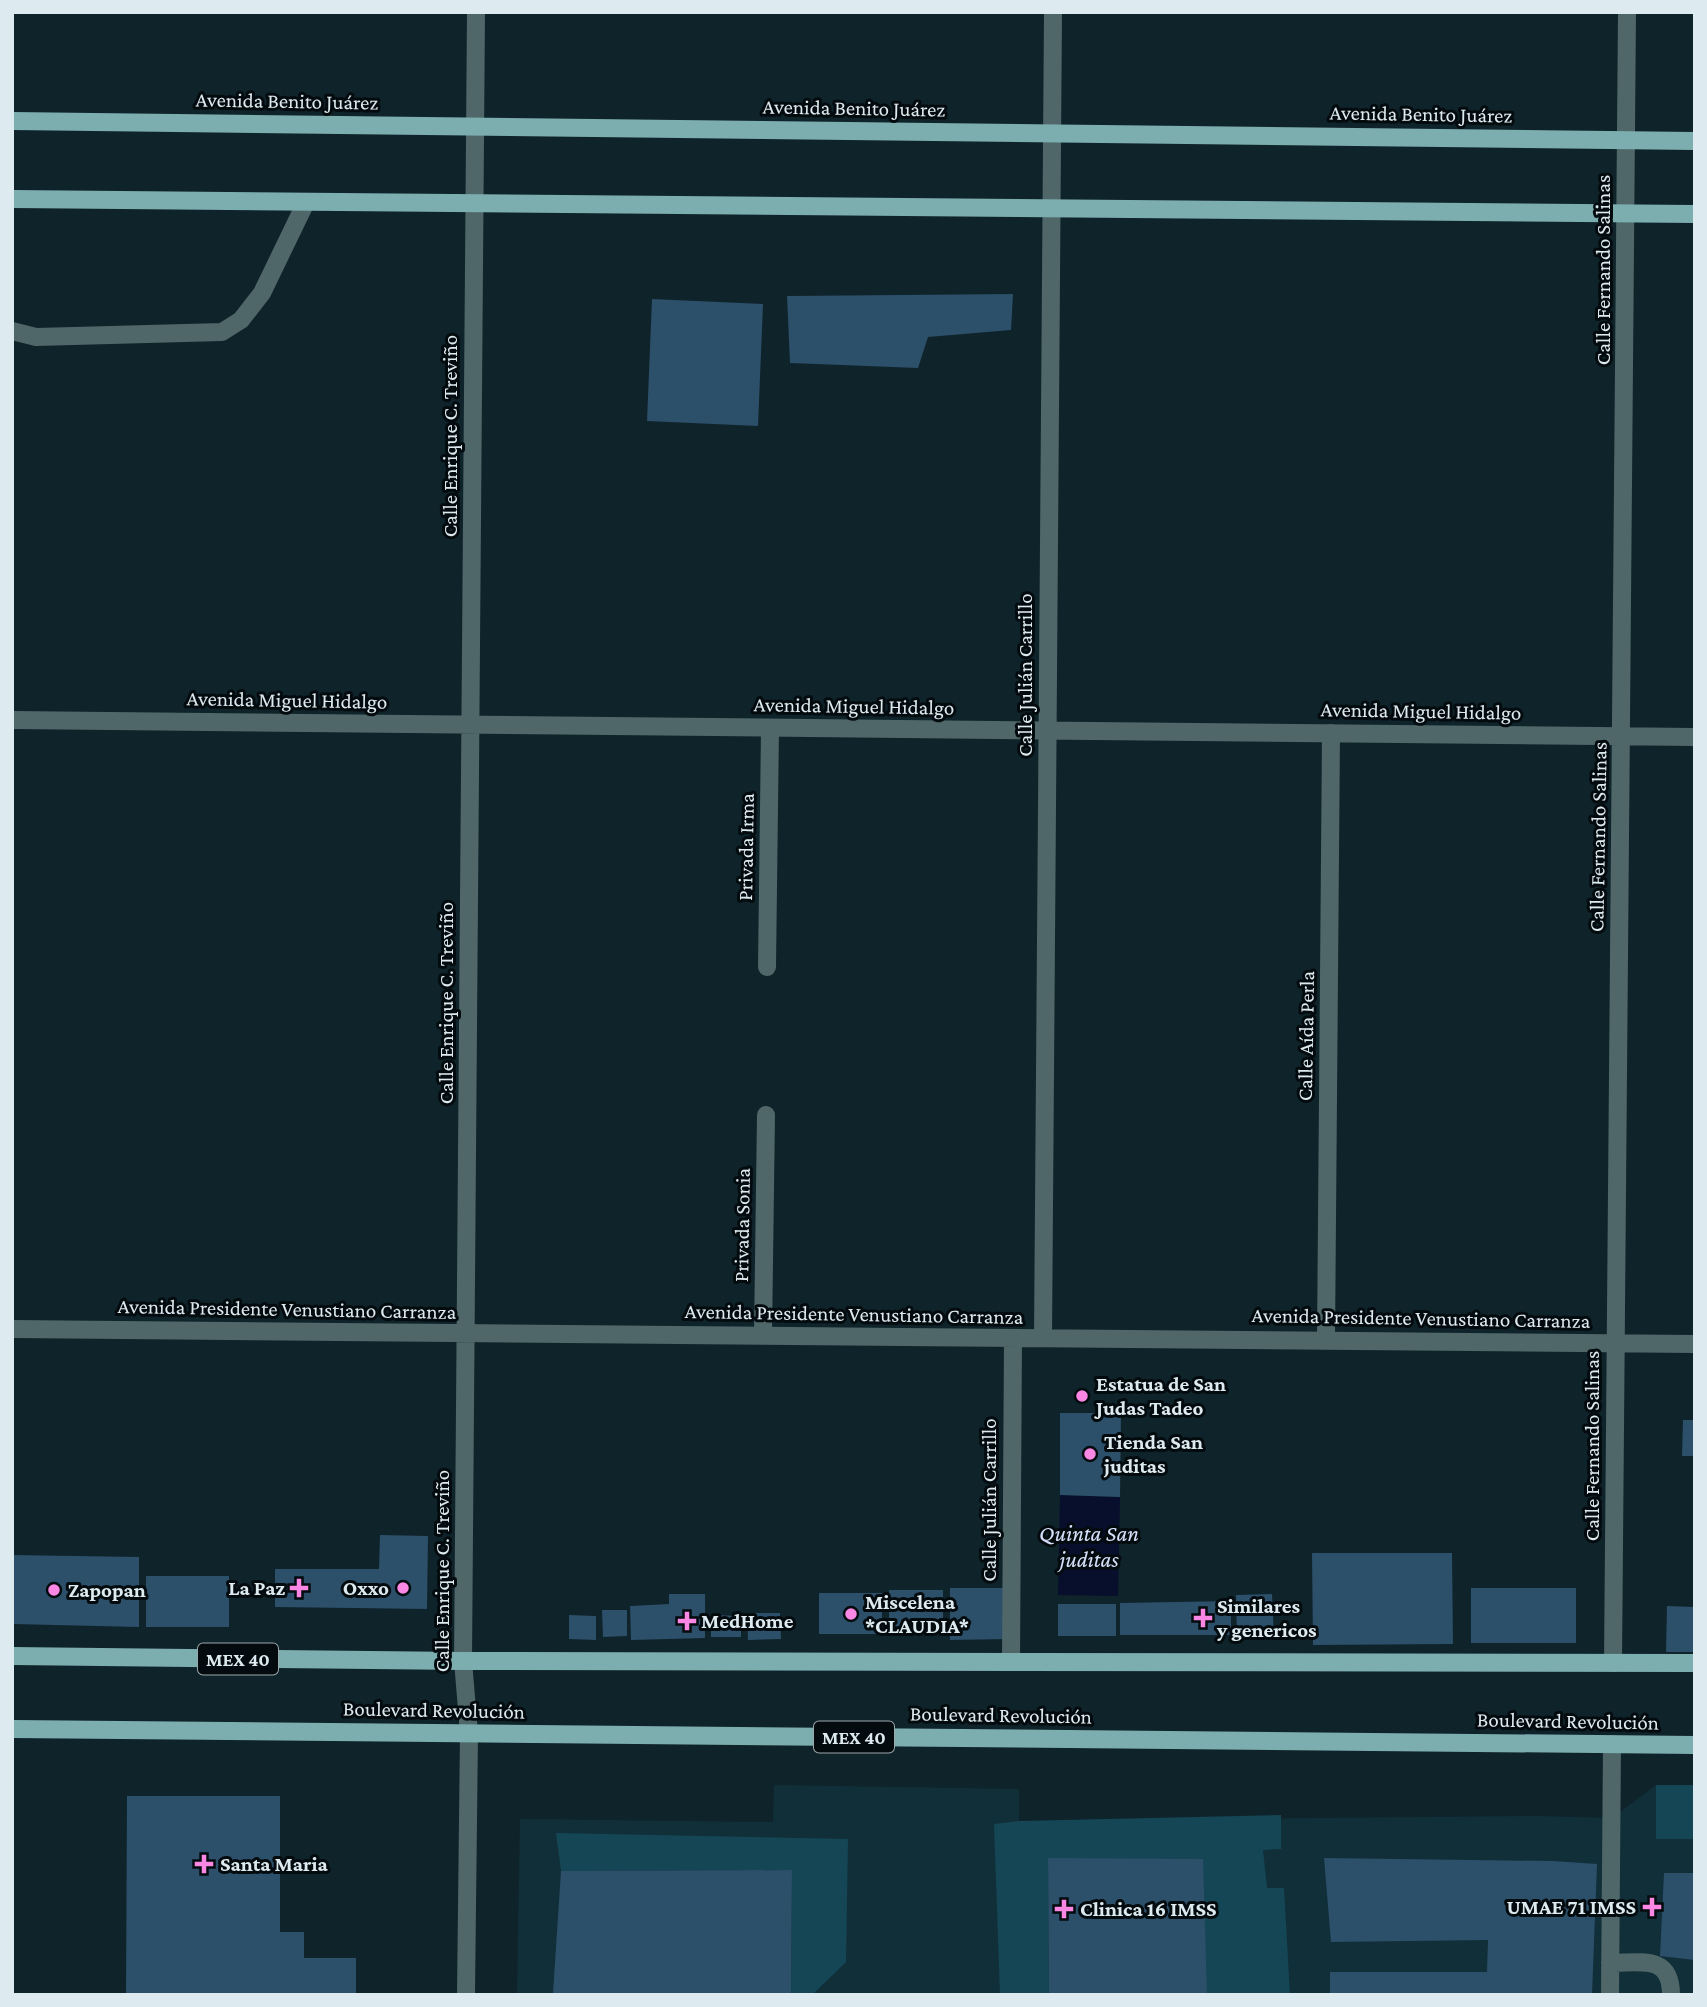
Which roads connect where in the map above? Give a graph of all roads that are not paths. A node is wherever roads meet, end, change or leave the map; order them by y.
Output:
1 (476, 12) edge
2 (1053, 12) edge
3 (1627, 12) edge
4 (12, 121) edge
5 (475, 126) junction
6 (1052, 133) junction
7 (1626, 140) junction
8 (1695, 141) edge
9 (12, 199) edge
10 (306, 202) junction
11 (475, 203) junction
12 (1052, 208) junction
13 (1626, 213) junction
14 (1695, 214) edge
15 (12, 331) edge
16 (12, 720) edge
17 (471, 725) junction
18 (770, 728) junction
19 (1048, 730) junction
20 (1331, 733) junction
21 (1621, 736) junction
22 (1695, 737) edge
23 (767, 967) dead end
24 (766, 1115) dead end
25 (12, 1329) edge
26 (466, 1334) junction
27 (763, 1335) junction
28 (1013, 1338) junction
29 (1043, 1338) junction
30 (1326, 1340) junction
31 (1616, 1343) junction
32 (1695, 1344) edge
33 (12, 1656) edge
34 (463, 1661) junction
35 (1011, 1662) junction
36 (1613, 1663) junction
37 (1695, 1663) edge
38 (12, 1729) edge
39 (469, 1733) junction
40 (1612, 1744) junction
41 (1695, 1745) edge
42 (1610, 1963) junction
43 (466, 1995) edge
44 (1610, 1995) edge
45 (1671, 1995) edge

1 - 5 street, Calle Enrique C. Treviño
2 - 6 street, Calle Julián Carrillo
3 - 7 street, Calle Fernando Salinas
4 - 5 main road, Avenida Benito Juárez
5 - 6 main road, Avenida Benito Juárez
5 - 11 street, Calle Enrique C. Treviño
6 - 7 main road, Avenida Benito Juárez
6 - 12 street, Calle Julián Carrillo
7 - 8 main road, Avenida Benito Juárez
7 - 13 street, Calle Fernando Salinas
9 - 10 main road
10 - 11 main road
10 - 15 street
11 - 12 main road
11 - 17 street, Calle Enrique C. Treviño
12 - 13 main road
12 - 19 street, Calle Julián Carrillo
13 - 14 main road
13 - 21 street, Calle Fernando Salinas
16 - 17 street, Avenida Miguel Hidalgo
17 - 18 street, Avenida Miguel Hidalgo
17 - 26 street, Calle Enrique C. Treviño
18 - 19 street, Avenida Miguel Hidalgo
18 - 23 street, Privada Irma
19 - 20 street, Avenida Miguel Hidalgo
19 - 29 street, Calle Julián Carrillo
20 - 21 street, Avenida Miguel Hidalgo
20 - 30 street, Calle Aída Perla
21 - 22 street, Avenida Miguel Hidalgo
21 - 31 street, Calle Fernando Salinas
24 - 27 street, Privada Sonia
25 - 26 street, Avenida Presidente Venustiano Carranza
26 - 27 street, Avenida Presidente Venustiano Carranza
26 - 34 street, Calle Enrique C. Treviño
27 - 28 street, Avenida Presidente Venustiano Carranza
28 - 29 street, Avenida Presidente Venustiano Carranza
28 - 35 street, Calle Julián Carrillo
29 - 30 street, Avenida Presidente Venustiano Carranza
30 - 31 street, Avenida Presidente Venustiano Carranza
31 - 32 street, Avenida Presidente Venustiano Carranza
31 - 36 street, Calle Fernando Salinas
33 - 34 main road, MEX 40
34 - 35 main road, MEX 40
34 - 39 street, Calle Enrique C. Treviño
35 - 36 main road, MEX 40
36 - 37 main road, MEX 40
38 - 39 main road, Boulevard Revolución / MEX 40
39 - 40 main road, Boulevard Revolución / MEX 40
39 - 43 street, Calle Enrique C. Treviño
40 - 41 main road, Boulevard Revolución / MEX 40
40 - 42 street
42 - 44 street
42 - 45 street

